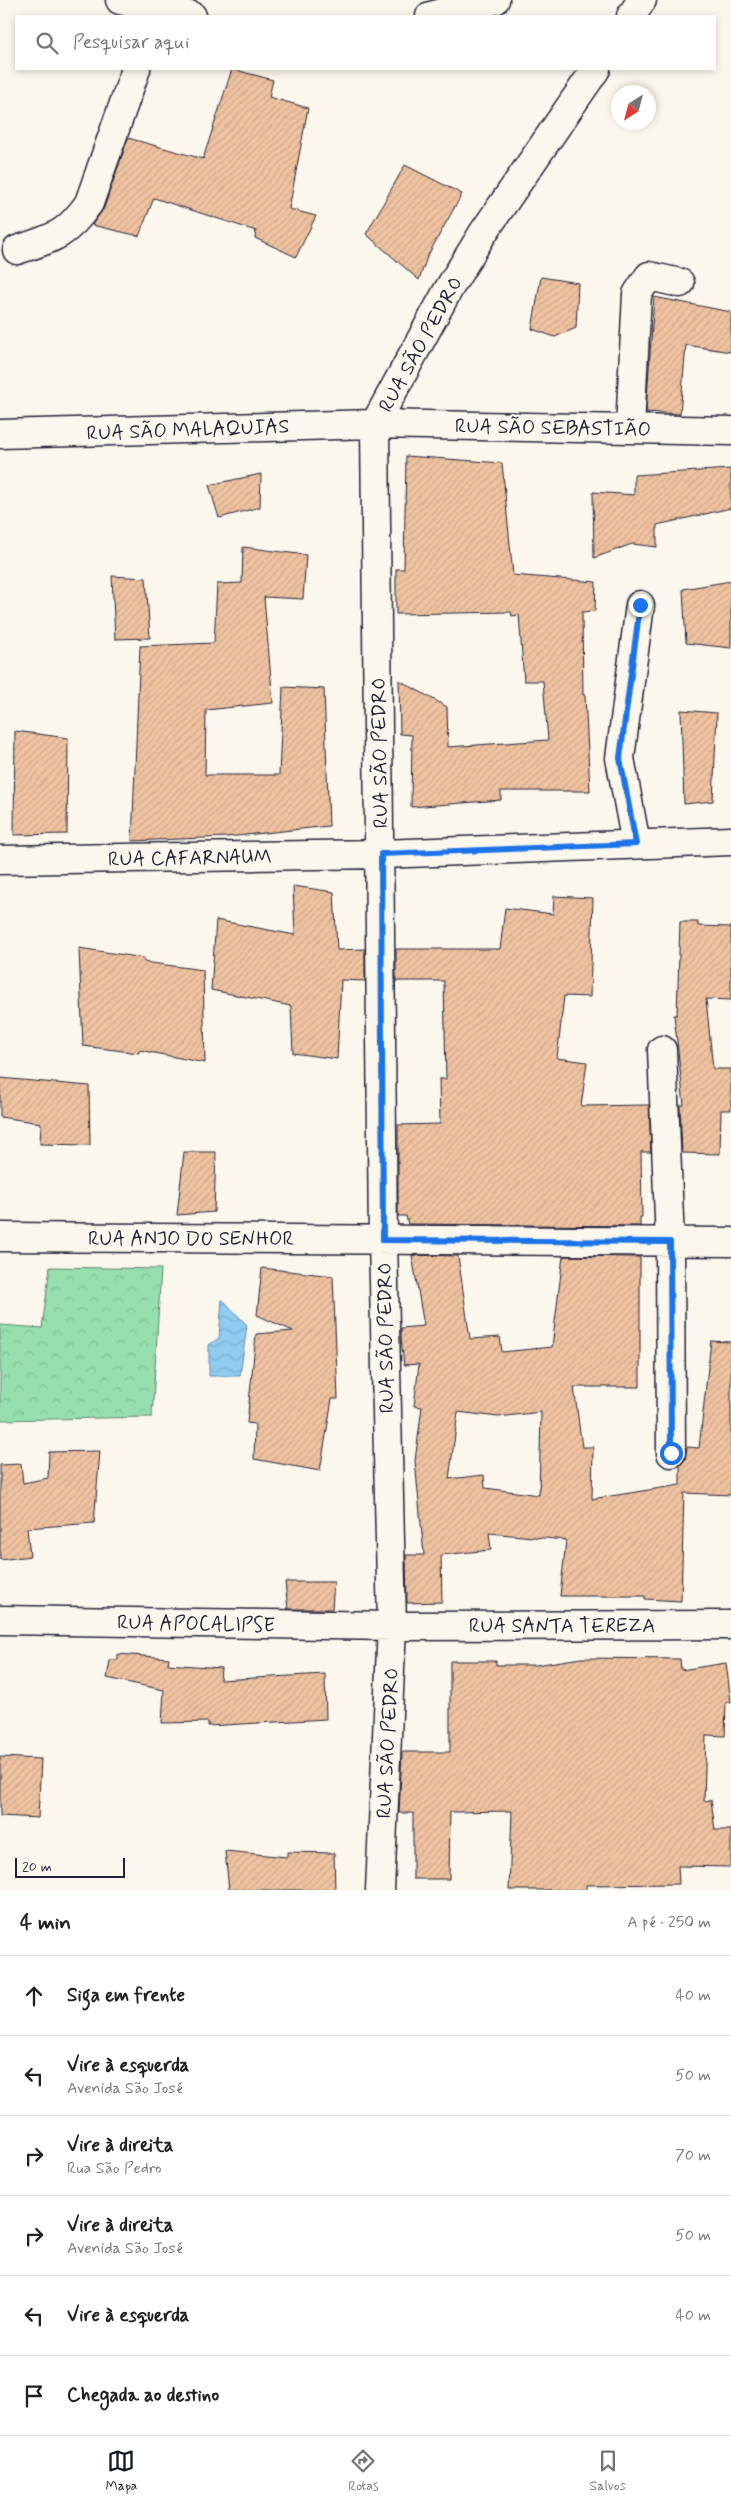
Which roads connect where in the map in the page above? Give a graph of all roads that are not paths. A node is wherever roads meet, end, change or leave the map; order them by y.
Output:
1 (120, 0) edge
2 (494, 0) edge
3 (642, 0) edge
4 (158, 13) edge
5 (181, 15) edge
6 (434, 15) edge
7 (632, 15) edge
8 (136, 70) edge
9 (595, 70) edge
10 (16, 250) dead end
11 (680, 283) dead end
12 (375, 424) junction
13 (630, 428) junction
14 (731, 430) edge
15 (0, 434) edge
16 (640, 605) dead end
17 (731, 842) edge
18 (636, 844) junction
19 (381, 854) junction
20 (0, 860) edge
21 (662, 1050) dead end
22 (0, 1237) edge
23 (383, 1240) junction
24 (670, 1242) junction
25 (731, 1242) edge
26 (671, 1453) dead end
27 (0, 1620) edge
28 (731, 1625) edge
29 (392, 1626) junction
30 (380, 1890) edge

1 - 4 street
2 - 6 street
3 - 7 street
4 - 5 street
8 - 10 street
9 - 12 street, RUA SÃO PEDRO
11 - 13 street
12 - 13 street, RUA SÃO SEBASTIÃO
12 - 15 street, RUA SÃO MALAQUIAS
12 - 19 street, RUA SÃO PEDRO
13 - 14 street, RUA SÃO SEBASTIÃO
16 - 18 street
17 - 18 street, RUA CAFARNAUM
18 - 19 street, RUA CAFARNAUM
19 - 20 street, RUA CAFARNAUM
19 - 23 street, RUA SÃO PEDRO
21 - 24 street
22 - 23 street, RUA ANJO DO SENHOR
23 - 24 street, RUA ANJO DO SENHOR
23 - 29 street, RUA SÃO PEDRO
24 - 25 street, RUA ANJO DO SENHOR
24 - 26 street
27 - 29 street, RUA APOCALIPSE
28 - 29 street, RUA SANTA TEREZA
29 - 30 street, RUA SÃO PEDRO

